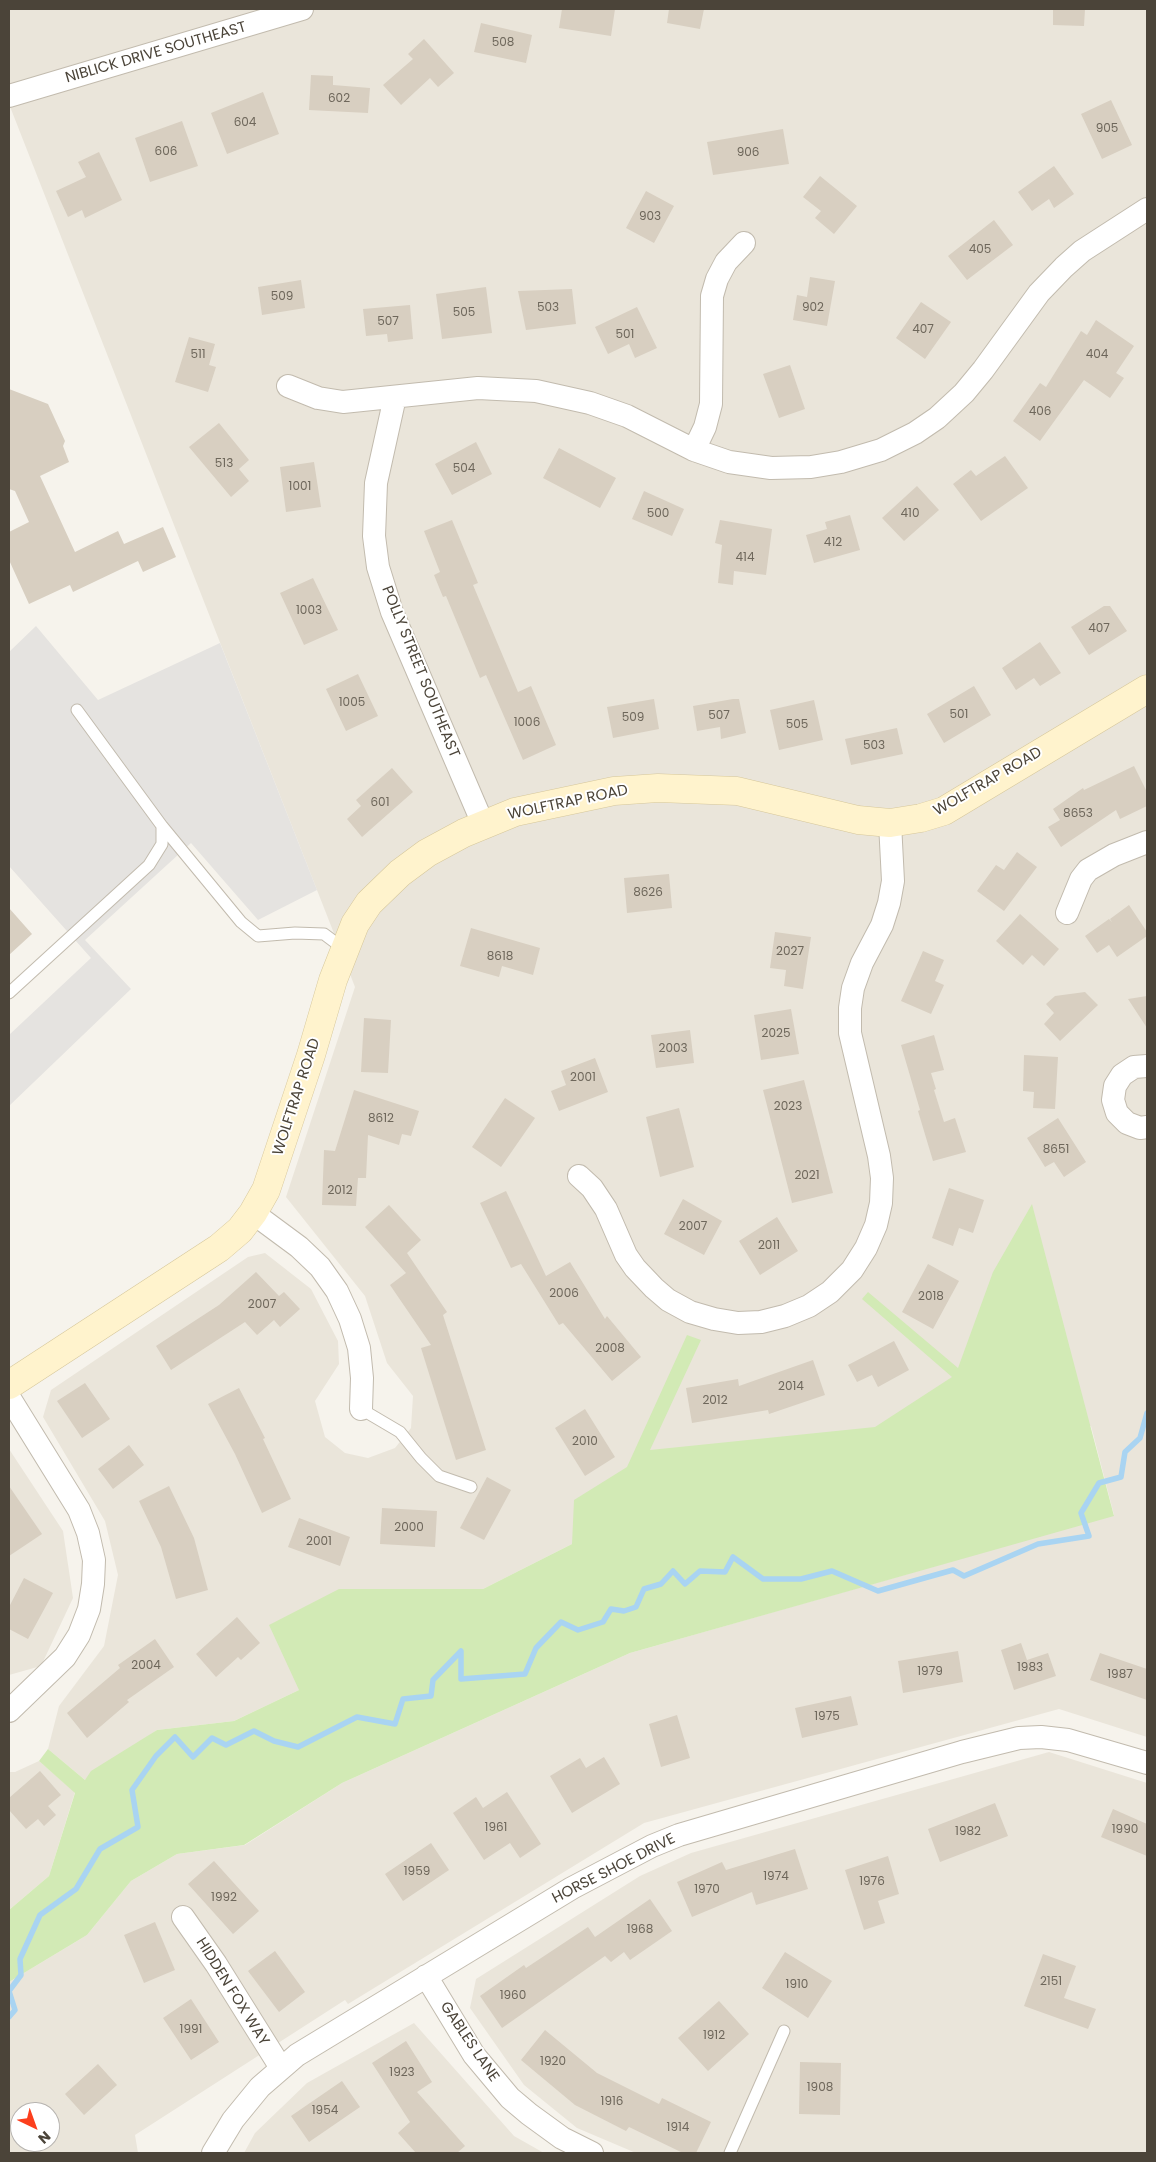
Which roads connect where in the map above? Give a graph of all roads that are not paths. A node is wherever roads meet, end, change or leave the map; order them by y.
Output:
1 (302, 9) edge
2 (9, 96) edge
3 (1147, 209) edge
4 (744, 243) dead end
5 (288, 386) dead end
6 (395, 397) junction
7 (694, 450) junction
8 (1147, 689) edge
9 (77, 710) dead end
10 (890, 823) junction
11 (483, 824) junction
12 (162, 826) junction
13 (1147, 842) edge
14 (1067, 913) dead end
15 (344, 949) junction
16 (9, 993) edge
17 (1147, 1066) edge
18 (1147, 1127) edge
19 (579, 1176) dead end
20 (253, 1213) junction
21 (9, 1385) edge
22 (9, 1397) edge
23 (361, 1409) joint
24 (471, 1487) dead end
25 (9, 1711) edge
26 (1147, 1763) edge
27 (183, 1917) dead end
28 (426, 1976) junction
29 (784, 2031) dead end
30 (280, 2068) junction
31 (213, 2153) edge
32 (592, 2153) edge
33 (730, 2153) edge

1 - 2 street, NIBLICK DRIVE SOUTHEAST
3 - 7 street
4 - 7 street
5 - 6 street
6 - 7 street
6 - 11 street, POLLY STREET SOUTHEAST
8 - 10 street, WOLFTRAP ROAD
9 - 12 lane
10 - 11 street, WOLFTRAP ROAD
10 - 19 street
11 - 15 street, WOLFTRAP ROAD
12 - 15 lane
12 - 16 lane
13 - 14 street
15 - 20 street, WOLFTRAP ROAD
17 - 18 street
20 - 21 street, WOLFTRAP ROAD
20 - 23 street
22 - 25 street
23 - 24 lane
26 - 28 street, HORSE SHOE DRIVE
27 - 30 street, HIDDEN FOX WAY
28 - 30 street, HORSE SHOE DRIVE
28 - 32 street, GABLES LANE
29 - 33 lane
30 - 31 street, HORSE SHOE DRIVE

